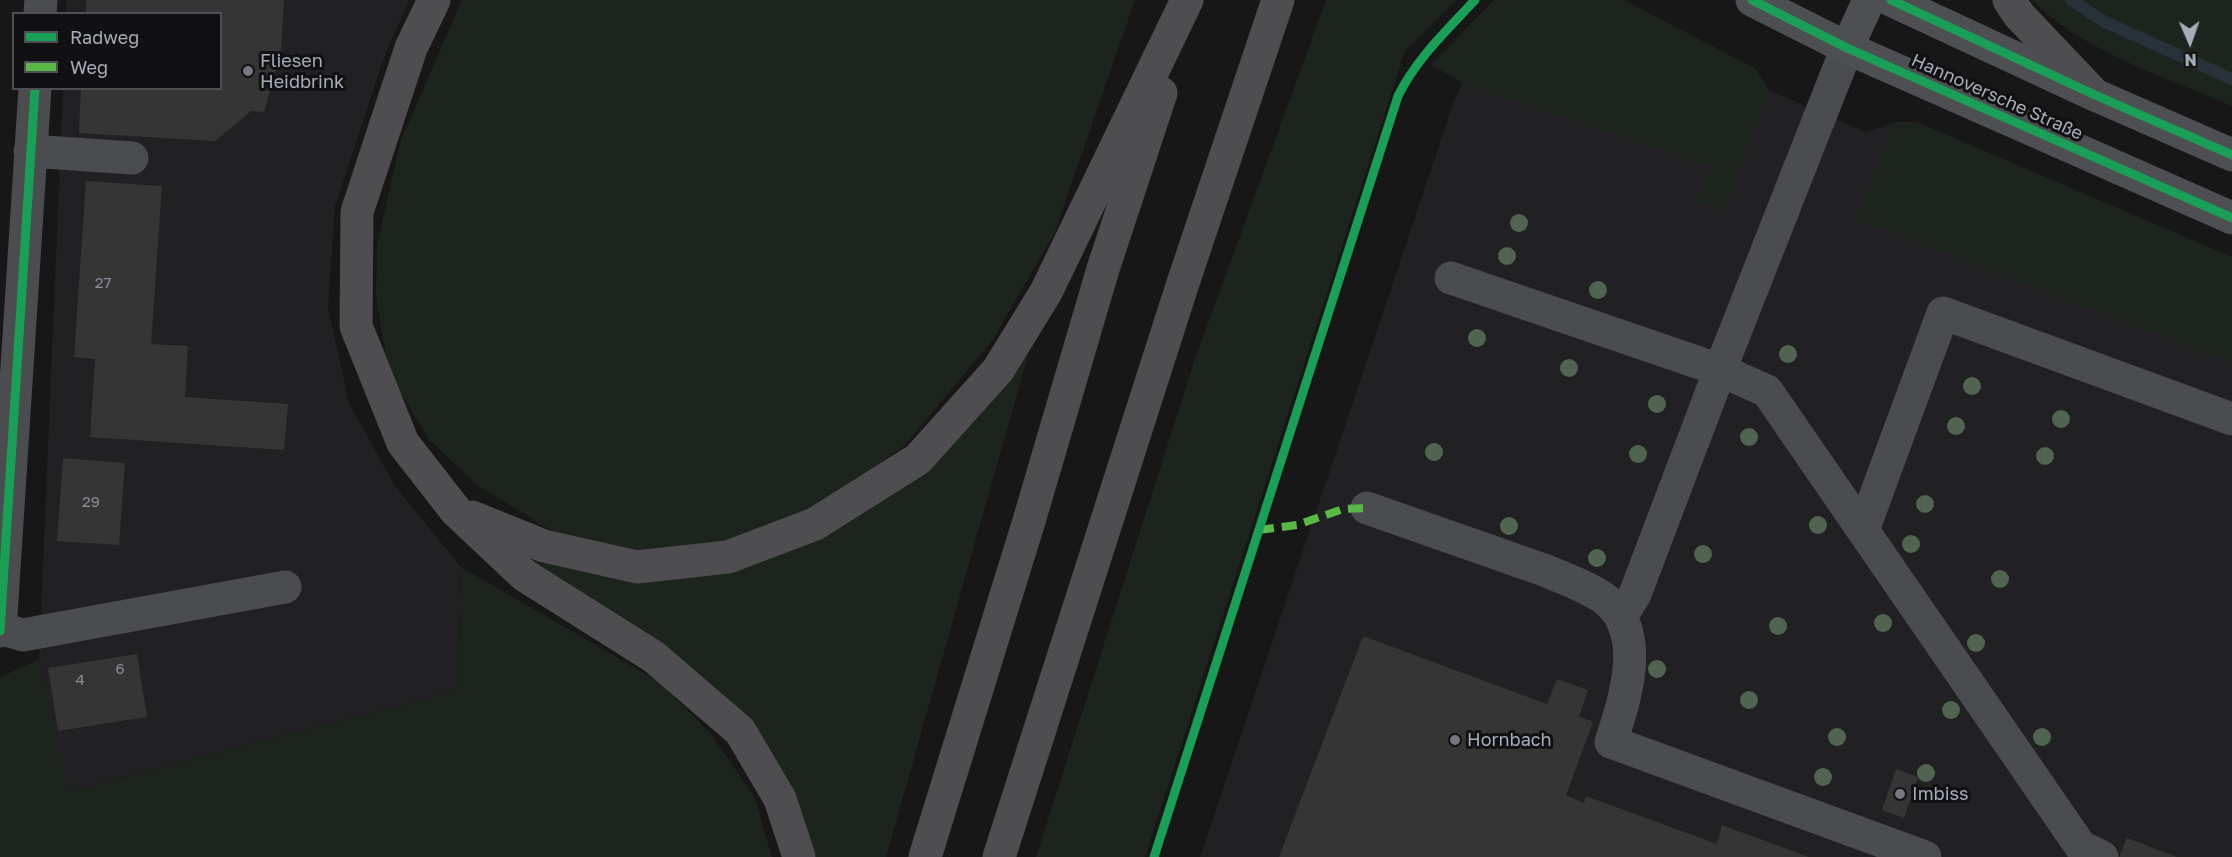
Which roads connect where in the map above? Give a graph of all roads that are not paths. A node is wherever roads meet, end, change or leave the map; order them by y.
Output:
1 (434, 0) edge
2 (1189, 0) edge
3 (1278, 0) edge
4 (1752, 0) edge
5 (1869, 0) edge
6 (1891, 0) edge
7 (2009, 0) edge
8 (1847, 48) junction
9 (34, 90) edge
10 (2095, 95) junction
11 (30, 151) junction
12 (2232, 154) edge
13 (132, 158) dead end
14 (2232, 218) edge
15 (1451, 278) dead end
16 (1720, 370) junction
17 (2232, 419) edge
18 (1368, 508) dead end
19 (456, 511) junction
20 (1863, 530) junction
21 (285, 587) dead end
22 (1621, 617) junction
23 (1, 630) edge
24 (799, 857) edge
25 (925, 857) edge
26 (999, 857) edge
27 (1925, 857) edge
28 (2102, 857) edge

1 - 19 highway
2 - 19 highway
2 - 25 highway
3 - 26 highway
4 - 8 main road, Hannoversche Straße
5 - 8 main road
6 - 10 main road
7 - 10 highway
8 - 14 main road, Hannoversche Straße
8 - 16 street
9 - 11 street
10 - 12 main road
11 - 13 street
11 - 23 street
15 - 16 street
16 - 20 street
16 - 22 street
17 - 20 street
18 - 22 street
19 - 24 highway
20 - 28 street
21 - 23 street
22 - 27 street

